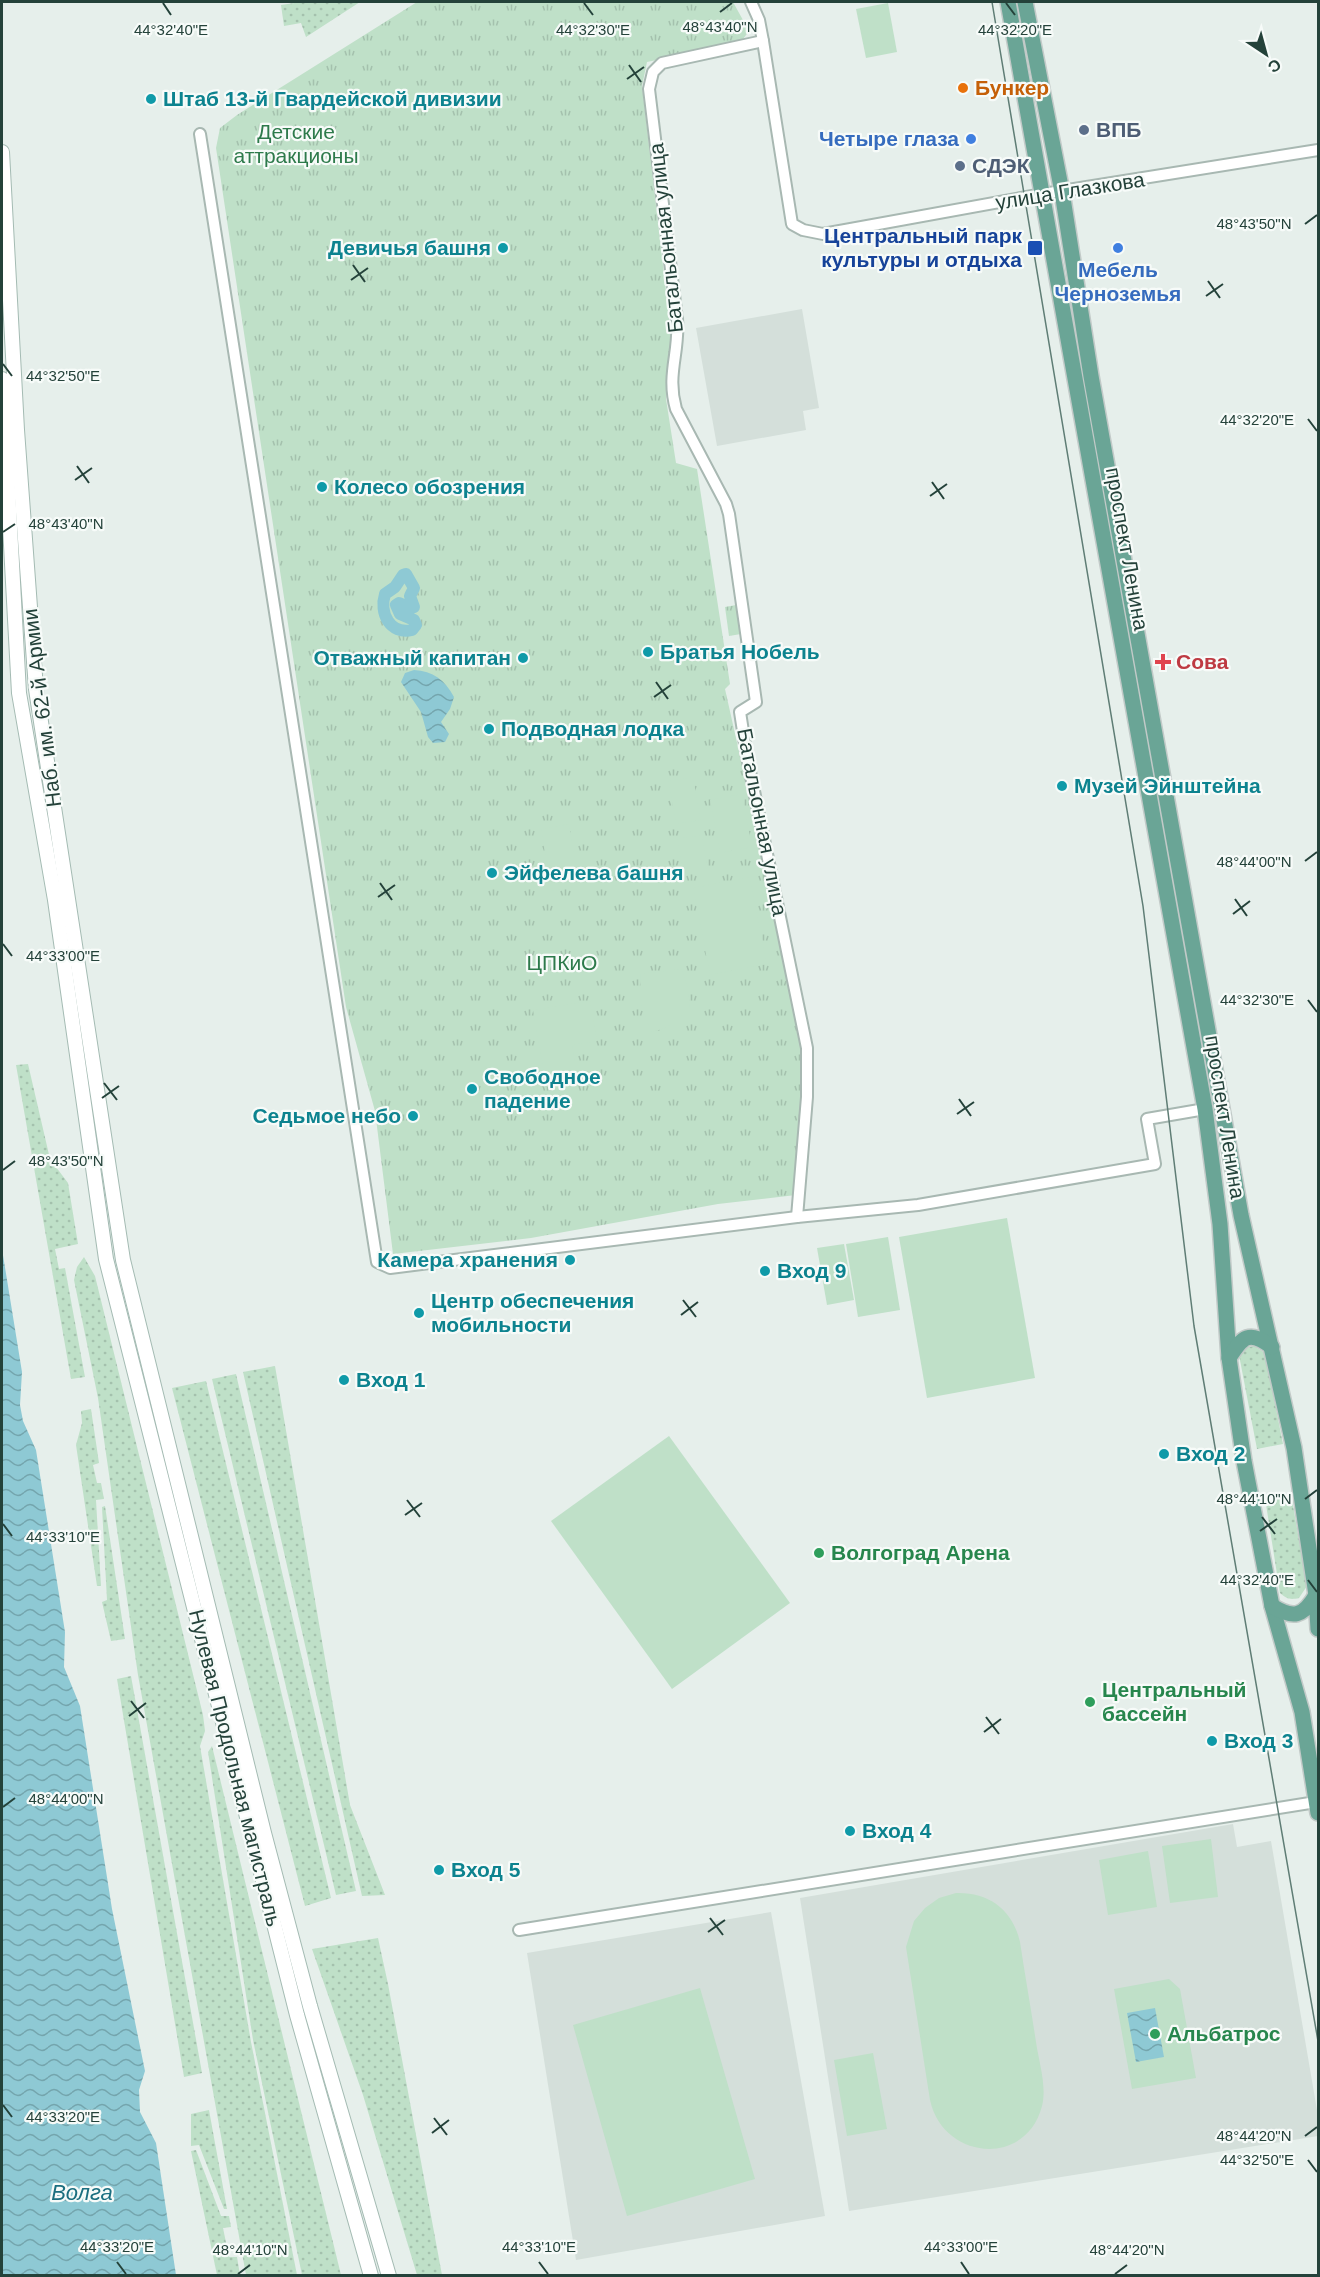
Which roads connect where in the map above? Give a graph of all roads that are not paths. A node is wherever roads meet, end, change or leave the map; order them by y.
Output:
1 (751, 2) edge
2 (1008, 2) edge
3 (1025, 2) edge
4 (763, 41) junction
5 (200, 134) dead end
6 (1318, 150) edge
7 (2, 152) edge
8 (1062, 192) junction
9 (1043, 194) junction
10 (2, 380) edge
11 (1204, 1109) junction
12 (797, 1217) junction
13 (106, 1260) joint
14 (123, 1260) joint
15 (1272, 1347) junction
16 (1229, 1358) junction
17 (1316, 1595) junction
18 (1272, 1606) junction
19 (1318, 1629) edge
20 (1318, 1808) edge
21 (519, 1930) dead end
22 (371, 2276) edge
23 (389, 2276) edge

1 - 4 street
2 - 9 main road, проспект Ленина
3 - 8 main road, проспект Ленина
4 - 9 street, улица Глазкова
4 - 12 street, Батальонная улица
5 - 12 street
6 - 8 street, улица Глазкова
7 - 14 main road, Наб. им. 62-й Армии
8 - 9 street, улица Глазкова
8 - 15 main road, проспект Ленина
9 - 11 main road, проспект Ленина
10 - 13 main road, Наб. им. 62-й Армии
11 - 12 street
11 - 16 main road, проспект Ленина
13 - 22 main road, Нулевая Продольная магистраль
14 - 23 main road, Нулевая Продольная магистраль
15 - 16 main road
15 - 17 main road, проспект Ленина
16 - 18 main road, проспект Ленина
17 - 18 main road
17 - 19 main road, проспект Ленина
18 - 20 main road, проспект Ленина
20 - 21 street

